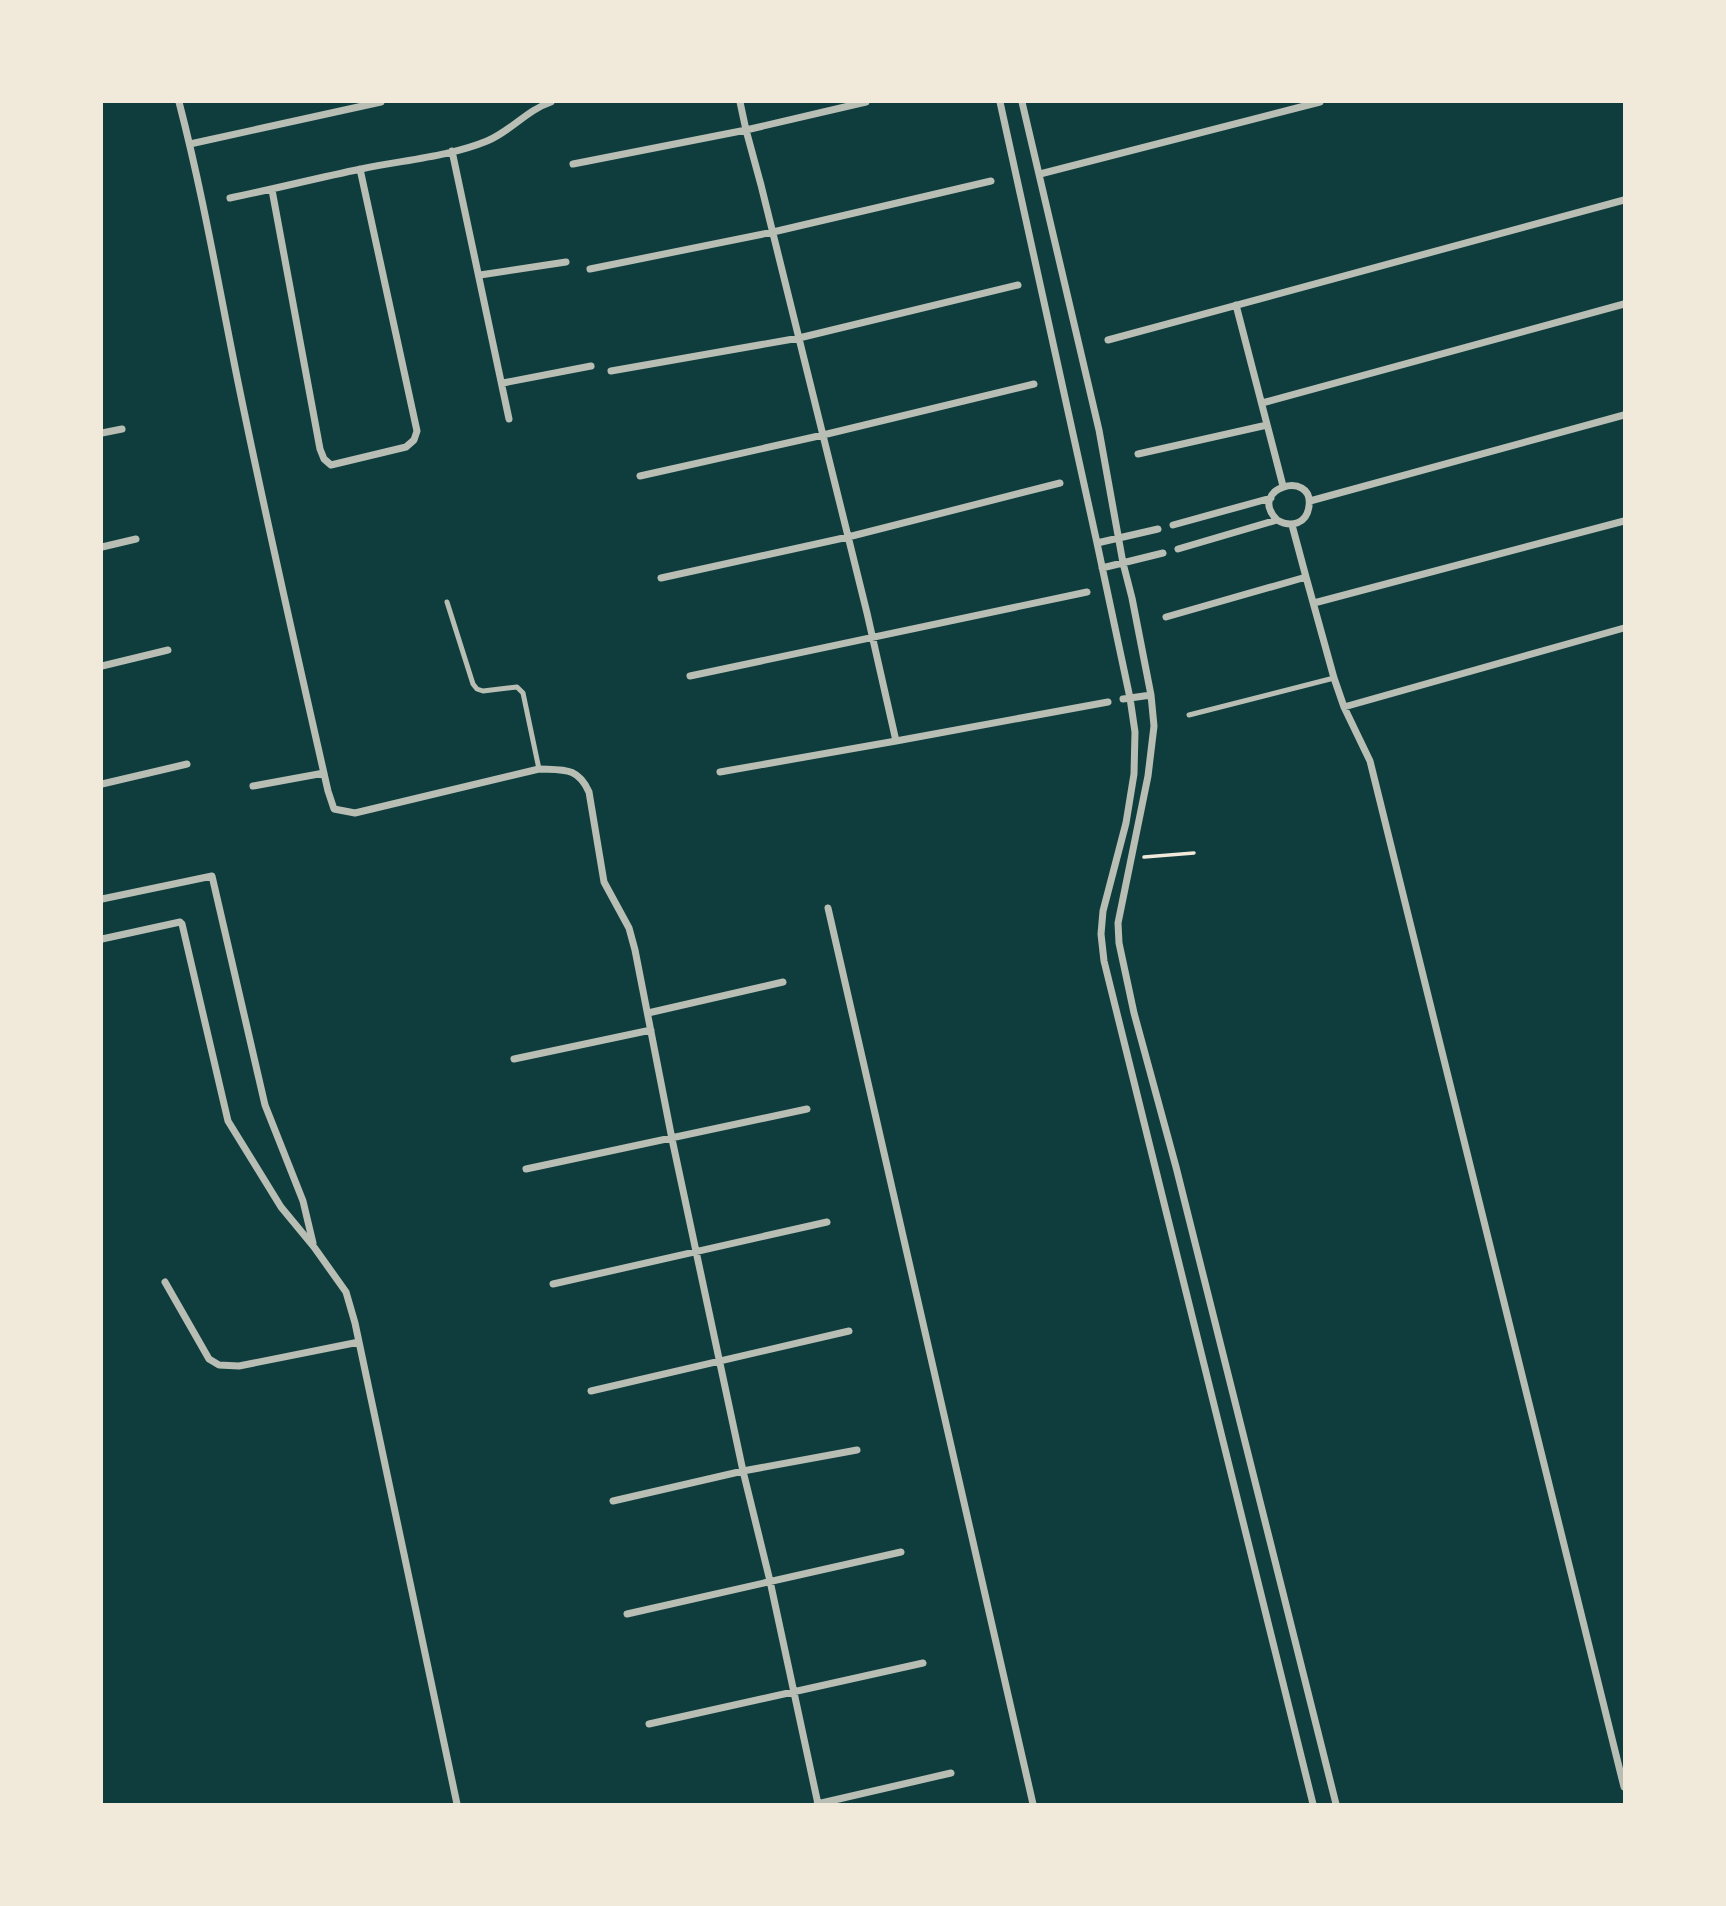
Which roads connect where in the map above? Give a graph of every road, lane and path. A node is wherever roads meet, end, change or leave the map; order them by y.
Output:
1 (179, 102) edge
2 (382, 102) edge
3 (551, 102) edge
4 (740, 102) edge
5 (866, 102) edge
6 (1000, 102) edge
7 (1022, 102) edge
8 (1320, 102) edge
9 (746, 130) junction
10 (190, 144) junction
11 (452, 151) junction
12 (573, 164) dead end
13 (360, 169) junction
14 (1040, 174) junction
15 (991, 181) dead end
16 (272, 190) junction
17 (230, 198) dead end
18 (1625, 200) edge
19 (773, 232) junction
20 (566, 262) dead end
21 (590, 269) dead end
22 (480, 275) junction
23 (1018, 285) dead end
24 (1625, 304) edge
25 (1236, 305) junction
26 (799, 338) junction
27 (1108, 340) dead end
28 (591, 366) dead end
29 (611, 372) dead end
30 (503, 383) junction
31 (1034, 384) dead end
32 (1262, 403) junction
33 (1625, 415) edge
34 (509, 419) dead end
35 (1267, 425) junction
36 (122, 429) dead end
37 (102, 433) edge
38 (822, 435) junction
39 (1138, 454) dead end
40 (640, 476) dead end
41 (1060, 483) dead end
42 (1283, 486) junction
43 (1271, 498) junction
44 (1310, 501) junction
45 (1277, 520) junction
46 (1625, 521) edge
47 (1172, 525) dead end
48 (1292, 525) junction
49 (1157, 529) dead end
50 (848, 537) junction
51 (136, 539) dead end
52 (1119, 539) junction
53 (1097, 543) junction
54 (102, 547) edge
55 (1178, 549) dead end
56 (1163, 553) dead end
57 (1123, 563) junction
58 (1102, 568) junction
59 (1306, 577) junction
60 (660, 578) dead end
61 (1087, 592) dead end
62 (447, 602) dead end
63 (1314, 603) junction
64 (1166, 617) dead end
65 (1625, 628) edge
66 (872, 639) junction
67 (168, 650) dead end
68 (102, 666) edge
69 (690, 676) dead end
70 (1334, 678) junction
71 (1151, 695) junction
72 (1126, 699) junction
73 (1108, 702) dead end
74 (1344, 707) junction
75 (1189, 715) dead end
76 (896, 741) junction
77 (187, 764) dead end
78 (539, 769) junction
79 (720, 772) dead end
80 (324, 773) junction
81 (102, 784) edge
82 (253, 786) dead end
83 (1194, 853) dead end
84 (1130, 859) junction
85 (102, 899) edge
86 (828, 908) dead end
87 (102, 939) edge
88 (783, 982) dead end
89 (648, 1013) junction
90 (651, 1030) junction
91 (514, 1059) dead end
92 (807, 1109) dead end
93 (672, 1139) junction
94 (526, 1170) dead end
95 (827, 1222) dead end
96 (314, 1247) junction
97 (697, 1252) junction
98 (165, 1282) dead end
99 (553, 1284) dead end
100 (849, 1331) dead end
101 (359, 1342) junction
102 (719, 1360) junction
103 (591, 1391) dead end
104 (857, 1450) dead end
105 (743, 1471) junction
106 (613, 1501) dead end
107 (901, 1552) dead end
108 (770, 1581) junction
109 (627, 1614) dead end
110 (923, 1663) dead end
111 (793, 1692) junction
112 (649, 1724) dead end
113 (951, 1773) dead end
114 (1625, 1787) edge
115 (457, 1804) edge
116 (818, 1804) edge
117 (1033, 1804) edge
118 (1313, 1804) edge
119 (1336, 1804) edge

1 - 10 street
2 - 10 street
3 - 11 street
4 - 9 street
5 - 9 street
6 - 53 street
7 - 14 street
8 - 14 street
9 - 12 street
9 - 19 street
10 - 80 street
11 - 13 street
11 - 22 street
13 - 16 street
13 - 16 street
14 - 52 street
15 - 19 street
16 - 17 street
18 - 25 street
19 - 21 street
19 - 26 street
20 - 22 street
22 - 30 street
23 - 26 street
24 - 32 street
25 - 27 street
25 - 32 street
26 - 29 street
26 - 38 street
28 - 30 street
30 - 34 street
31 - 38 street
32 - 35 street
33 - 44 street
35 - 39 street
35 - 42 street
36 - 37 street
38 - 40 street
38 - 50 street
41 - 50 street
42 - 43 street
42 - 44 street
43 - 45 street
43 - 47 street
44 - 48 street
45 - 48 street
45 - 55 street
46 - 63 street
48 - 59 street
49 - 52 street
50 - 60 street
50 - 66 street
51 - 54 street
52 - 53 street
52 - 57 street
53 - 58 street
56 - 57 street
57 - 58 street
57 - 71 street
58 - 72 street
59 - 63 street
59 - 64 street
61 - 66 street
62 - 78 lane
63 - 70 street
65 - 74 street
66 - 69 street
66 - 76 street
67 - 68 street
70 - 74 street
70 - 75 lane
71 - 72 street
71 - 84 street
72 - 118 street
73 - 76 street
74 - 114 street
76 - 79 street
77 - 81 street
78 - 80 street
78 - 89 street
80 - 82 street
83 - 84 path
84 - 119 street
85 - 96 street
86 - 117 street
87 - 96 street
88 - 89 street
89 - 90 street
90 - 91 street
90 - 93 street
92 - 93 street
93 - 94 street
93 - 97 street
95 - 97 street
96 - 101 street
97 - 99 street
97 - 102 street
98 - 101 street
100 - 102 street
101 - 115 street
102 - 103 street
102 - 105 street
104 - 105 street
105 - 106 street
105 - 108 street
107 - 108 street
108 - 109 street
108 - 111 street
110 - 111 street
111 - 112 street
111 - 116 street
113 - 116 street

